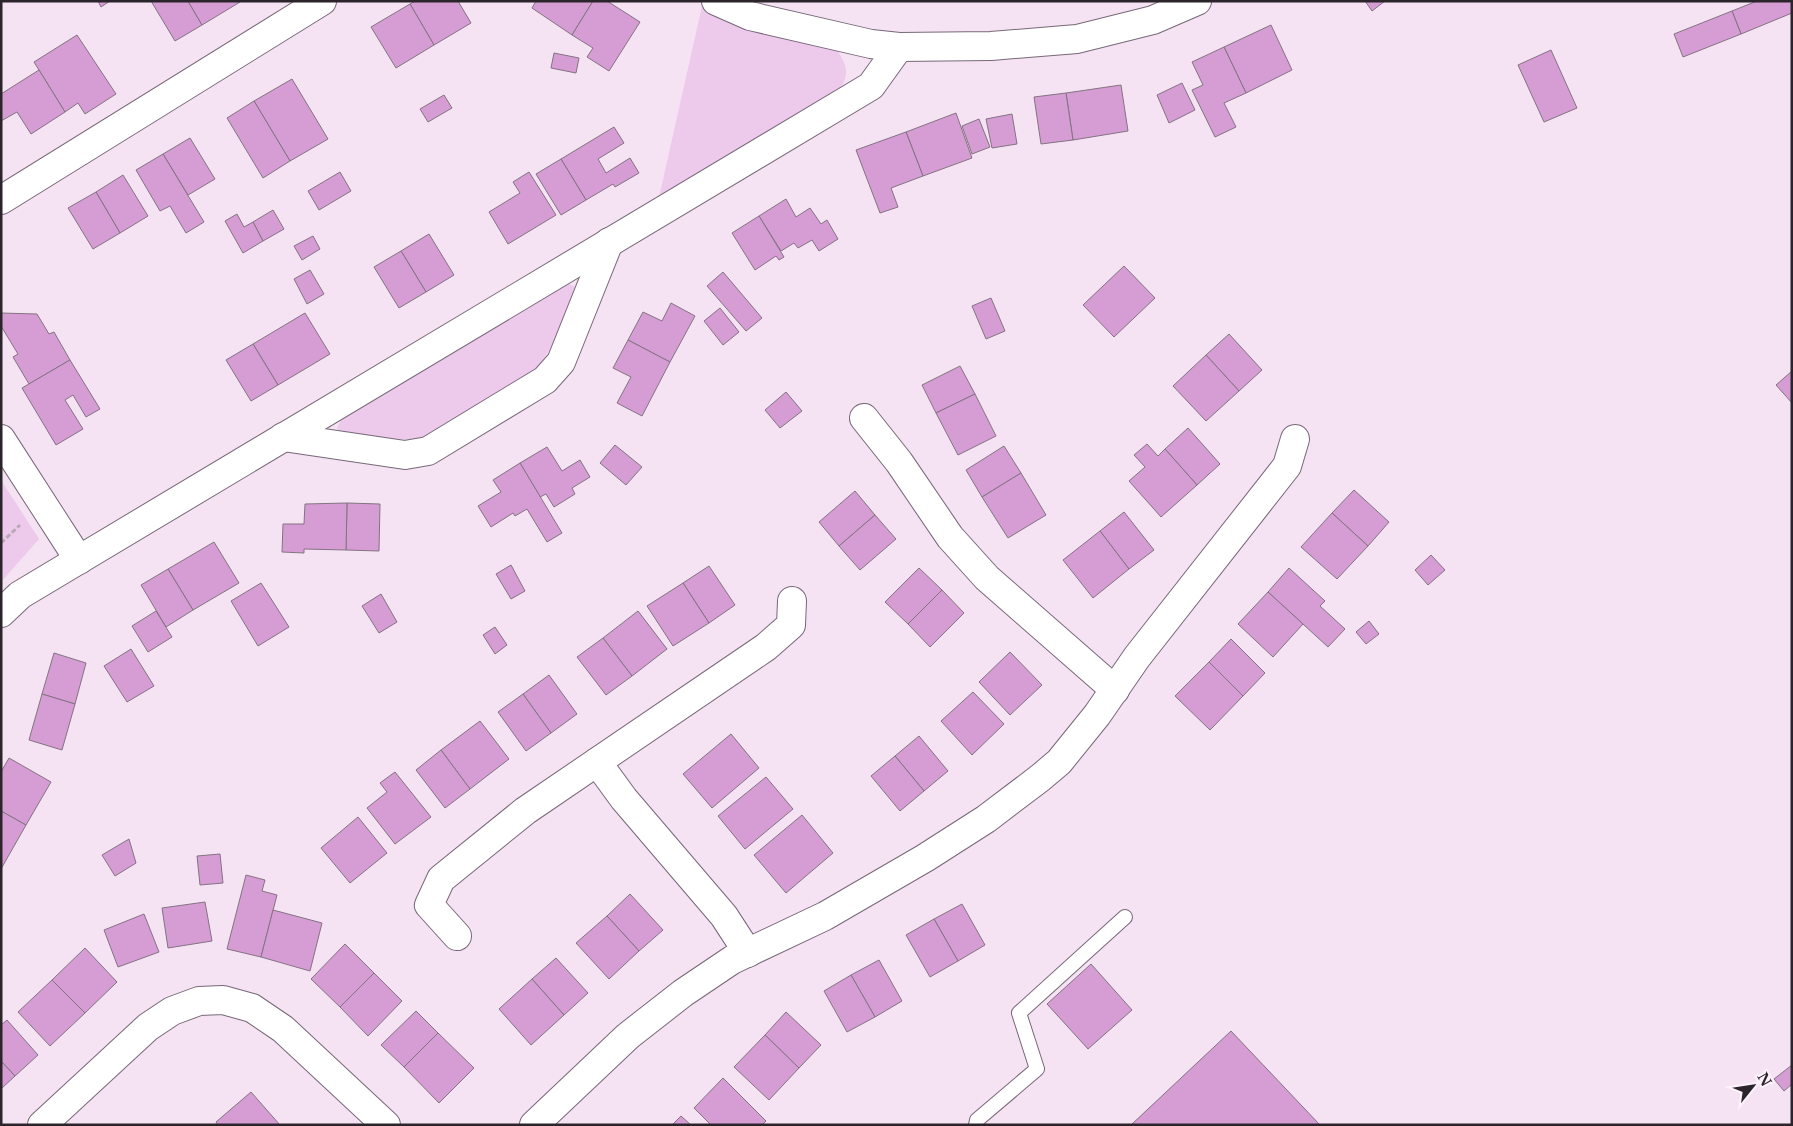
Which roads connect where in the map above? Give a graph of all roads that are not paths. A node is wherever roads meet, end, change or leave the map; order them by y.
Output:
1 (322, 1) edge
2 (716, 1) edge
3 (1197, 1) edge
4 (899, 47) junction
5 (1, 200) edge
6 (609, 242) junction
7 (864, 418) dead end
8 (283, 437) junction
9 (1, 439) edge
10 (1295, 439) dead end
11 (78, 560) junction
12 (792, 601) dead end
13 (1, 613) edge
14 (1115, 690) junction
15 (596, 762) junction
16 (1125, 918) dead end
17 (457, 936) dead end
18 (748, 953) junction
19 (42, 1125) edge
20 (386, 1125) edge
21 (534, 1125) edge
22 (976, 1125) edge

1 - 5 street
2 - 4 street
3 - 4 street
4 - 6 street
6 - 8 street
6 - 8 street
7 - 14 street
8 - 11 street
9 - 11 street
10 - 14 street
11 - 13 street
12 - 15 street
14 - 18 street
15 - 17 street
15 - 18 street
16 - 22 lane
18 - 21 street
19 - 20 street

